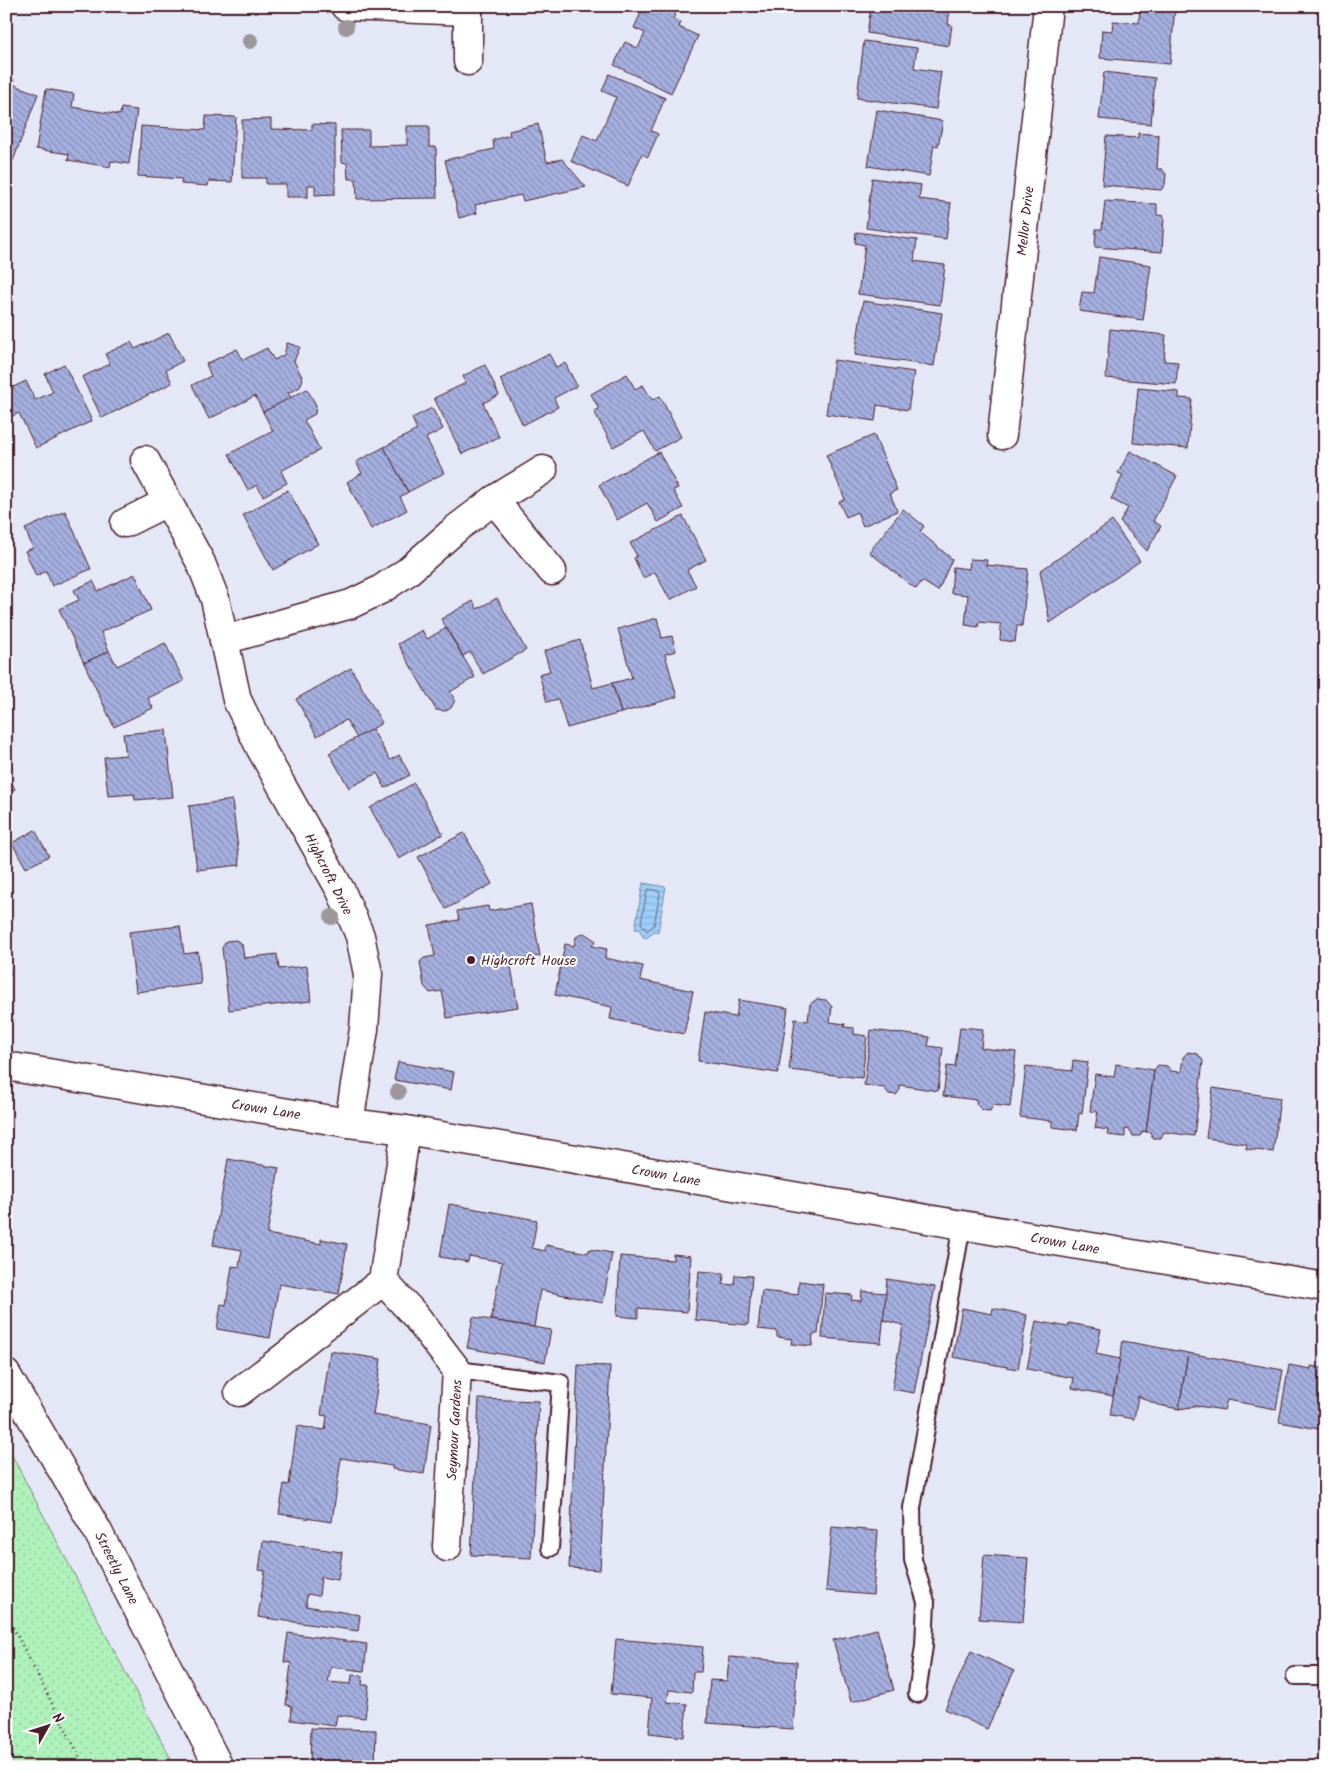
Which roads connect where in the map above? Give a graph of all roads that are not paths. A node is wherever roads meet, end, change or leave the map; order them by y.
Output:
1 (345, 6) edge
2 (1048, 6) edge
3 (468, 9) edge
4 (468, 61) dead end
5 (1002, 436) dead end
6 (145, 460) dead end
7 (542, 470) dead end
8 (494, 500) junction
9 (167, 502) junction
10 (125, 523) dead end
11 (552, 572) dead end
12 (224, 640) junction
13 (6, 1066) edge
14 (349, 1123) junction
15 (406, 1130) junction
16 (962, 1225) junction
17 (383, 1281) junction
18 (1325, 1287) edge
19 (457, 1370) junction
20 (6, 1374) edge
21 (239, 1392) dead end
22 (447, 1547) dead end
23 (550, 1548) dead end
24 (1295, 1676) dead end
25 (1325, 1676) edge
26 (917, 1694) dead end
27 (219, 1767) edge

1 - 3 street
2 - 5 street, Mellor Drive
3 - 4 street
6 - 9 street, Highcroft Drive
7 - 8 street
8 - 11 street
8 - 12 street
9 - 10 street
9 - 12 street, Highcroft Drive
12 - 14 street, Highcroft Drive
13 - 14 street, Crown Lane
14 - 15 street, Crown Lane
15 - 16 street, Crown Lane
15 - 17 street
16 - 18 street, Crown Lane
16 - 26 lane
17 - 19 street, Seymour Gardens
17 - 21 street
19 - 22 street, Seymour Gardens
19 - 23 lane
20 - 27 street, Streetly Lane
24 - 25 lane

